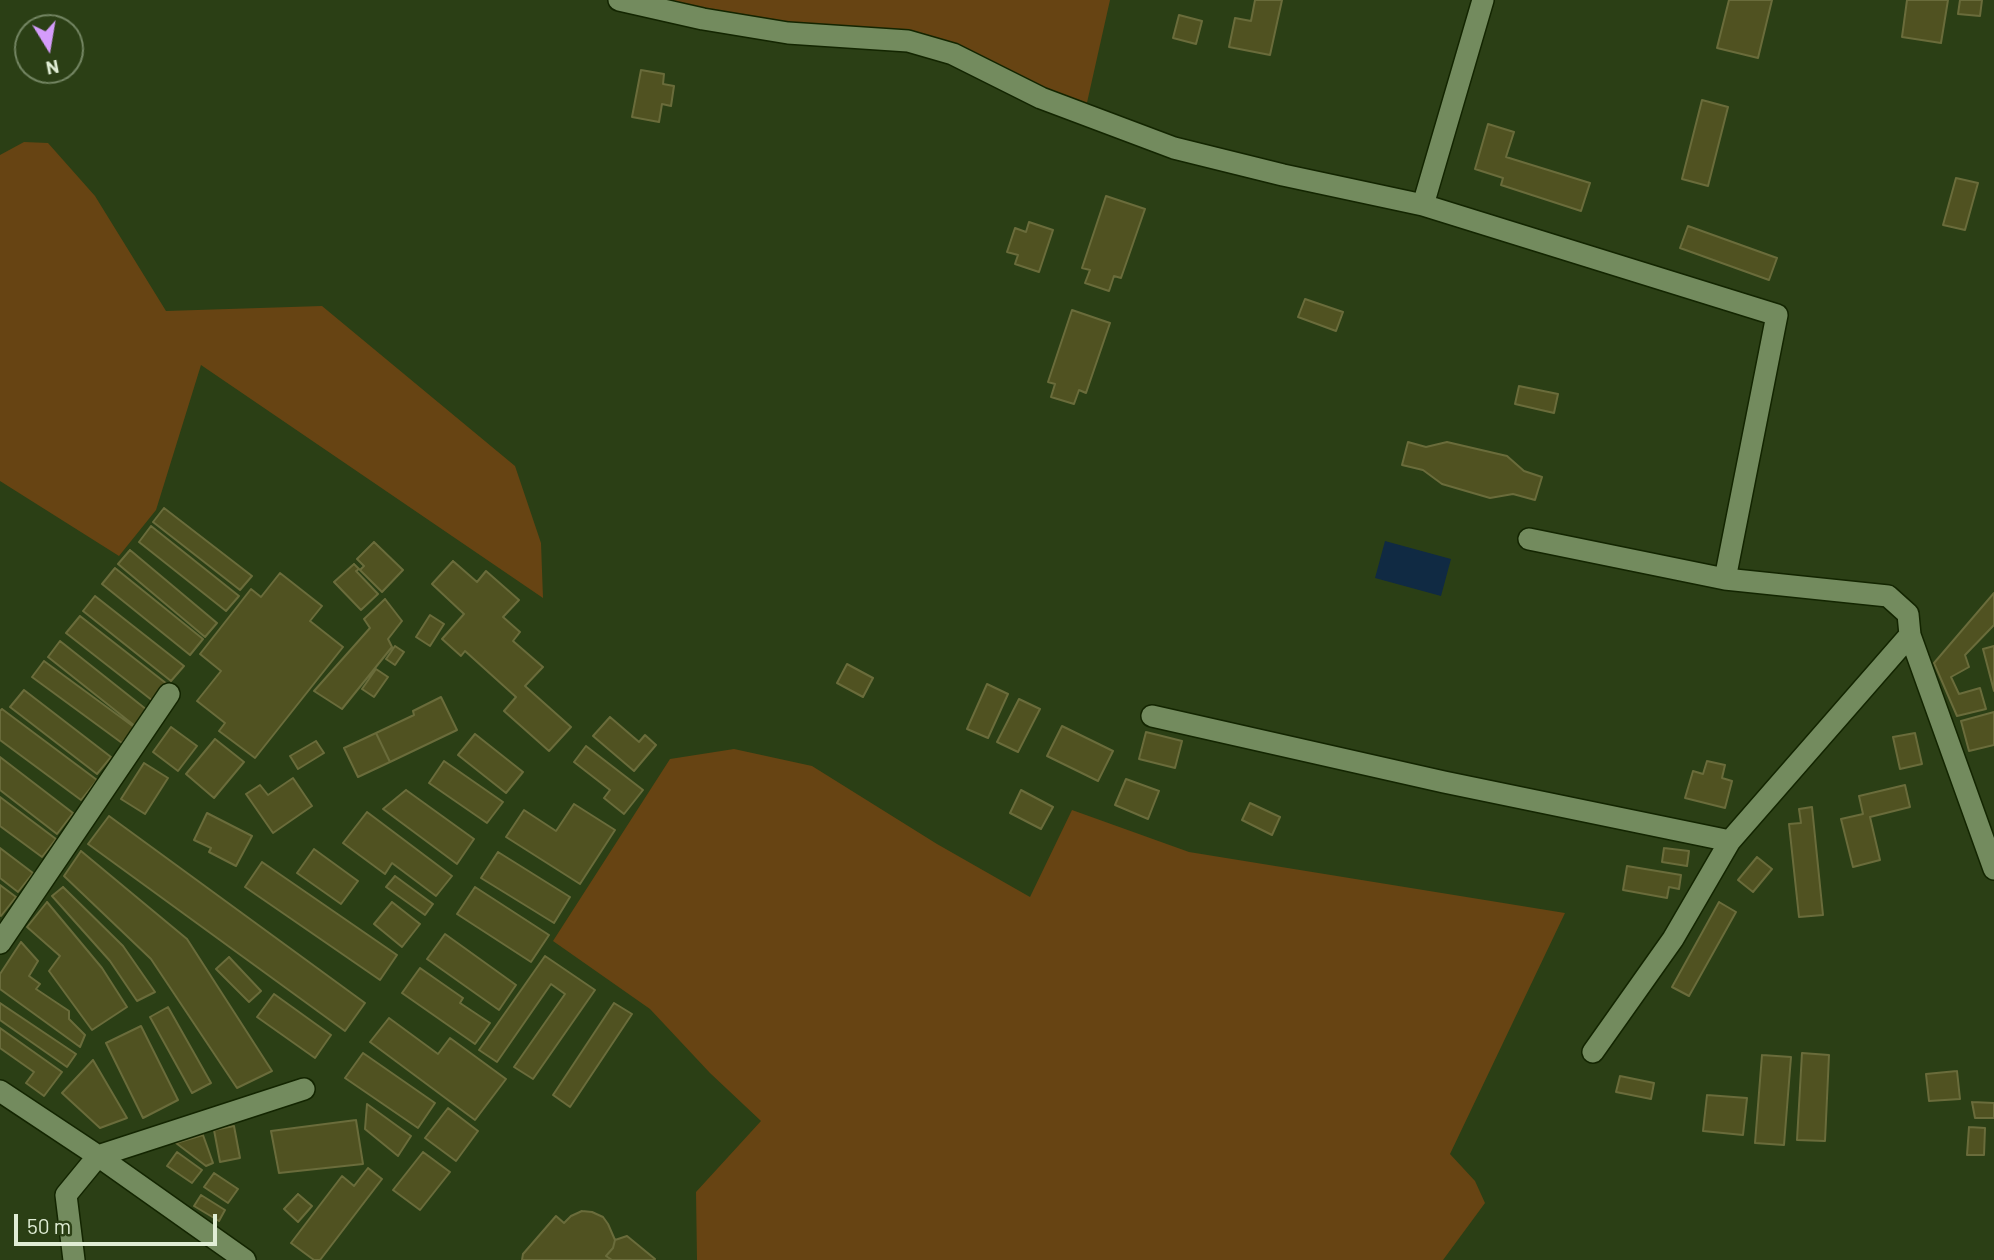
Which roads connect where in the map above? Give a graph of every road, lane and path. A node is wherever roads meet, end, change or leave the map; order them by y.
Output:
1 (619, 0) edge
2 (1483, 0) edge
3 (1423, 205) junction
4 (1529, 539) dead end
5 (1726, 579) junction
6 (1910, 635) junction
7 (169, 694) dead end
8 (1152, 716) dead end
9 (1730, 841) junction
10 (1994, 869) edge
11 (0, 943) edge
12 (1593, 1052) dead end
13 (304, 1089) dead end
14 (0, 1091) edge
15 (98, 1156) junction
16 (74, 1260) edge
17 (245, 1260) edge

1 - 3 street
2 - 3 street
3 - 5 street
4 - 5 street
5 - 6 street
6 - 9 street
6 - 10 street
7 - 11 street
8 - 9 street
9 - 12 street
13 - 15 street
14 - 15 street
15 - 16 street
15 - 17 street

